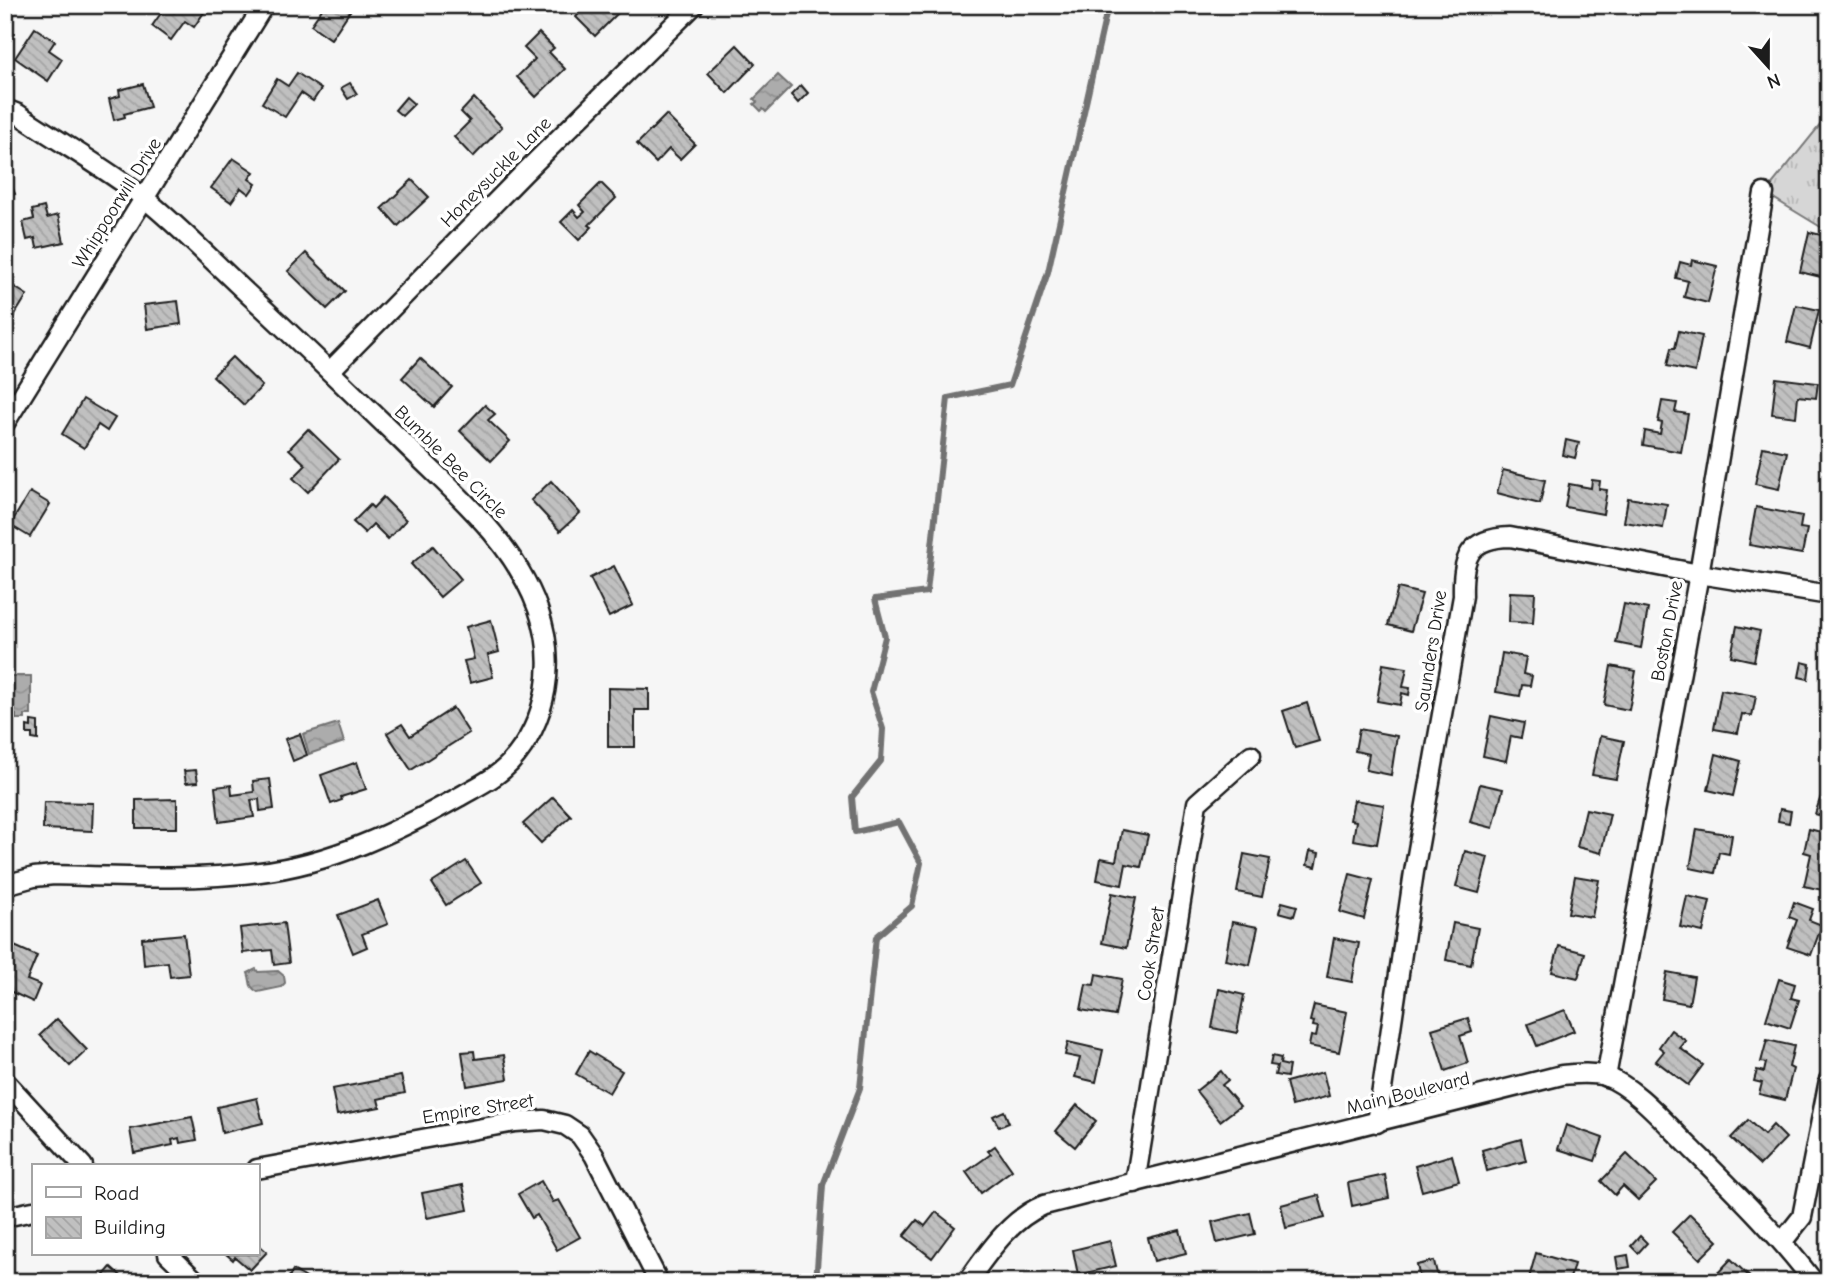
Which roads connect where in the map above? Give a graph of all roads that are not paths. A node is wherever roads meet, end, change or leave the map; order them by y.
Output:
1 (264, 5) edge
2 (694, 5) edge
3 (5, 108) edge
4 (1764, 193) dead end
5 (144, 198) junction
6 (330, 371) junction
7 (5, 423) edge
8 (1699, 574) junction
9 (1829, 595) edge
10 (1251, 755) dead end
11 (5, 885) edge
12 (1606, 1077) junction
13 (1829, 1080) edge
14 (5, 1081) edge
15 (1377, 1123) junction
16 (81, 1164) edge
17 (259, 1169) edge
18 (1135, 1183) junction
19 (32, 1211) edge
20 (5, 1217) edge
21 (1783, 1241) junction
22 (170, 1256) edge
23 (197, 1282) edge
24 (659, 1282) edge
25 (967, 1282) edge
26 (1814, 1282) edge

1 - 5 street, Whippoorwill Drive
2 - 6 street, Honeysuckle Lane
3 - 5 street, Bumble Bee Circle
4 - 8 street, Boston Drive
5 - 6 street, Bumble Bee Circle
5 - 7 street, Whippoorwill Drive
6 - 11 street, Bumble Bee Circle
8 - 9 street, Saunders Drive
8 - 12 street, Boston Drive
8 - 15 street, Saunders Drive
10 - 18 street, Cook Street
12 - 15 street, Main Boulevard
12 - 21 street, Main Boulevard
13 - 21 street
14 - 16 street
15 - 18 street, Main Boulevard
17 - 24 street, Empire Street
18 - 25 street, Main Boulevard
19 - 20 street
21 - 26 street, Main Boulevard
22 - 23 street

